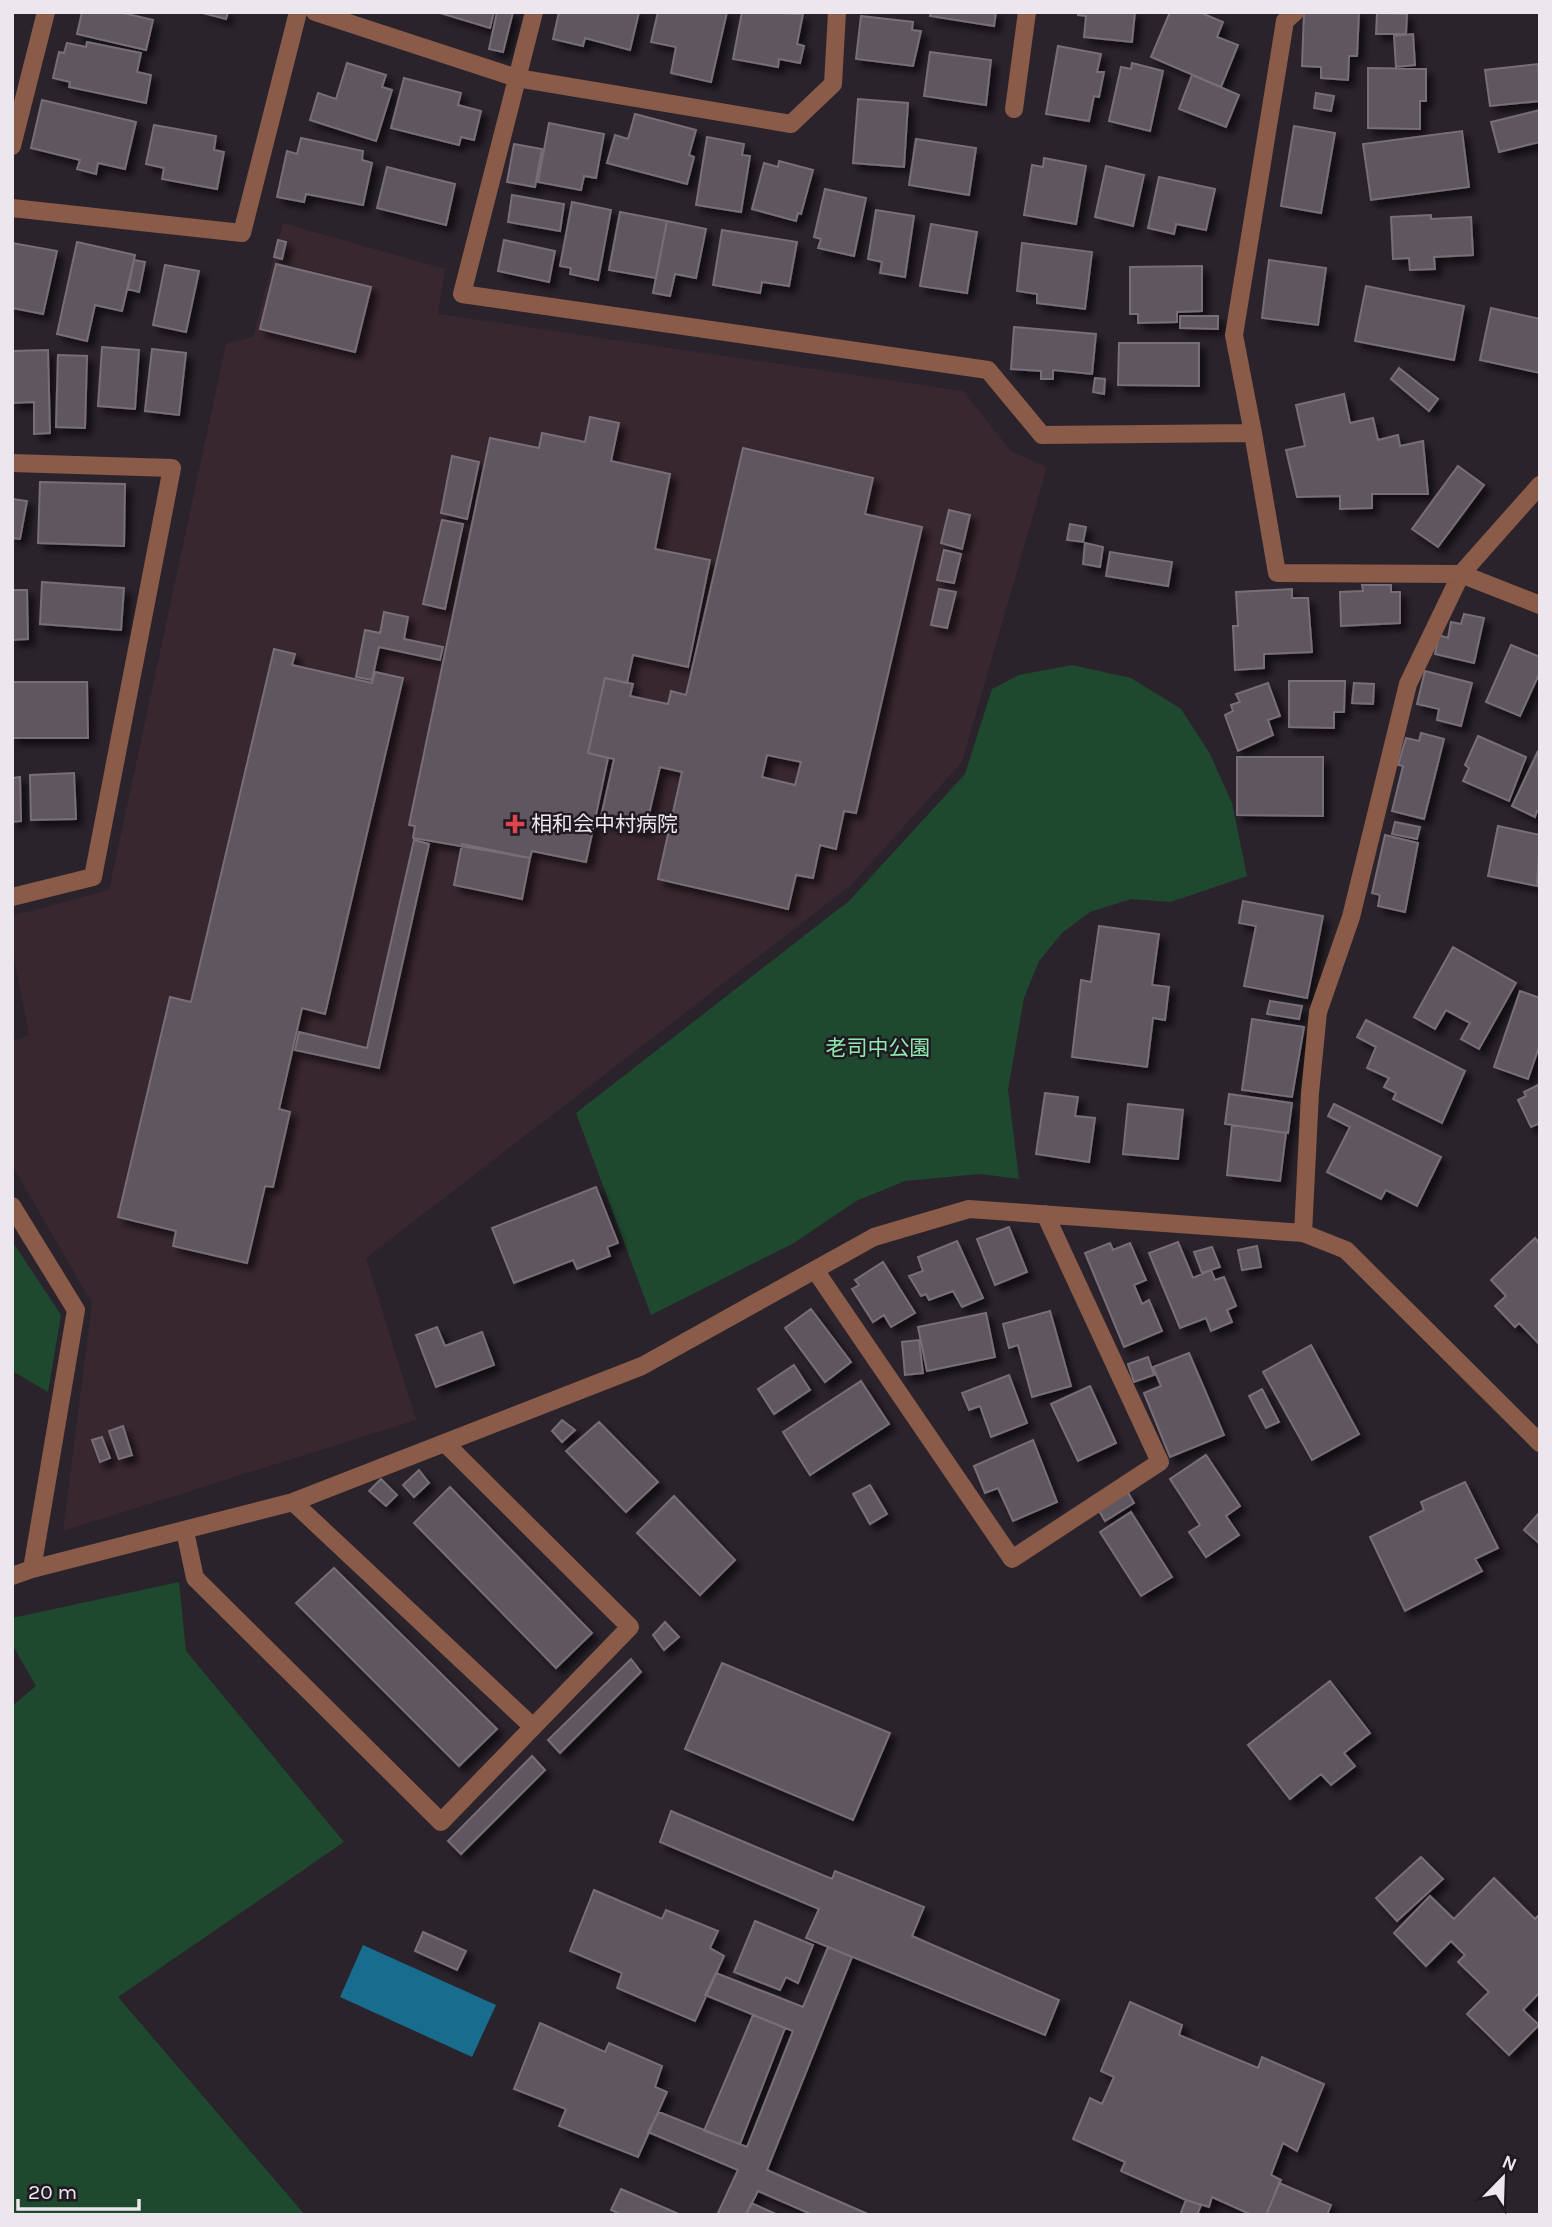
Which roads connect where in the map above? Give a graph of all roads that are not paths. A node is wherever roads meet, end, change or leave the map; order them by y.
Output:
1 (46, 12) edge
2 (298, 12) edge
3 (315, 12) edge
4 (534, 12) edge
5 (837, 12) edge
6 (1027, 12) edge
7 (1295, 12) edge
8 (517, 78) junction
9 (1014, 109) dead end
10 (12, 146) edge
11 (12, 208) edge
12 (1253, 433) junction
13 (12, 463) edge
14 (1540, 485) edge
15 (1461, 574) junction
16 (1540, 605) edge
17 (12, 897) edge
18 (12, 1206) edge
19 (1045, 1214) junction
20 (1303, 1233) junction
21 (815, 1270) junction
22 (445, 1443) junction
23 (1540, 1443) edge
24 (293, 1502) junction
25 (185, 1531) junction
26 (33, 1569) junction
27 (12, 1576) edge
28 (533, 1727) junction

1 - 10 street
2 - 11 street
3 - 8 street
4 - 8 street
5 - 8 street
6 - 9 street
7 - 12 street
8 - 12 street
12 - 15 street
13 - 17 street
14 - 15 street
15 - 16 street
15 - 20 street
18 - 26 street
19 - 20 street
19 - 21 street
19 - 21 street
20 - 23 street
21 - 22 street
22 - 24 street
22 - 28 street
24 - 25 street
24 - 28 street
25 - 26 street
25 - 28 street
26 - 27 street

